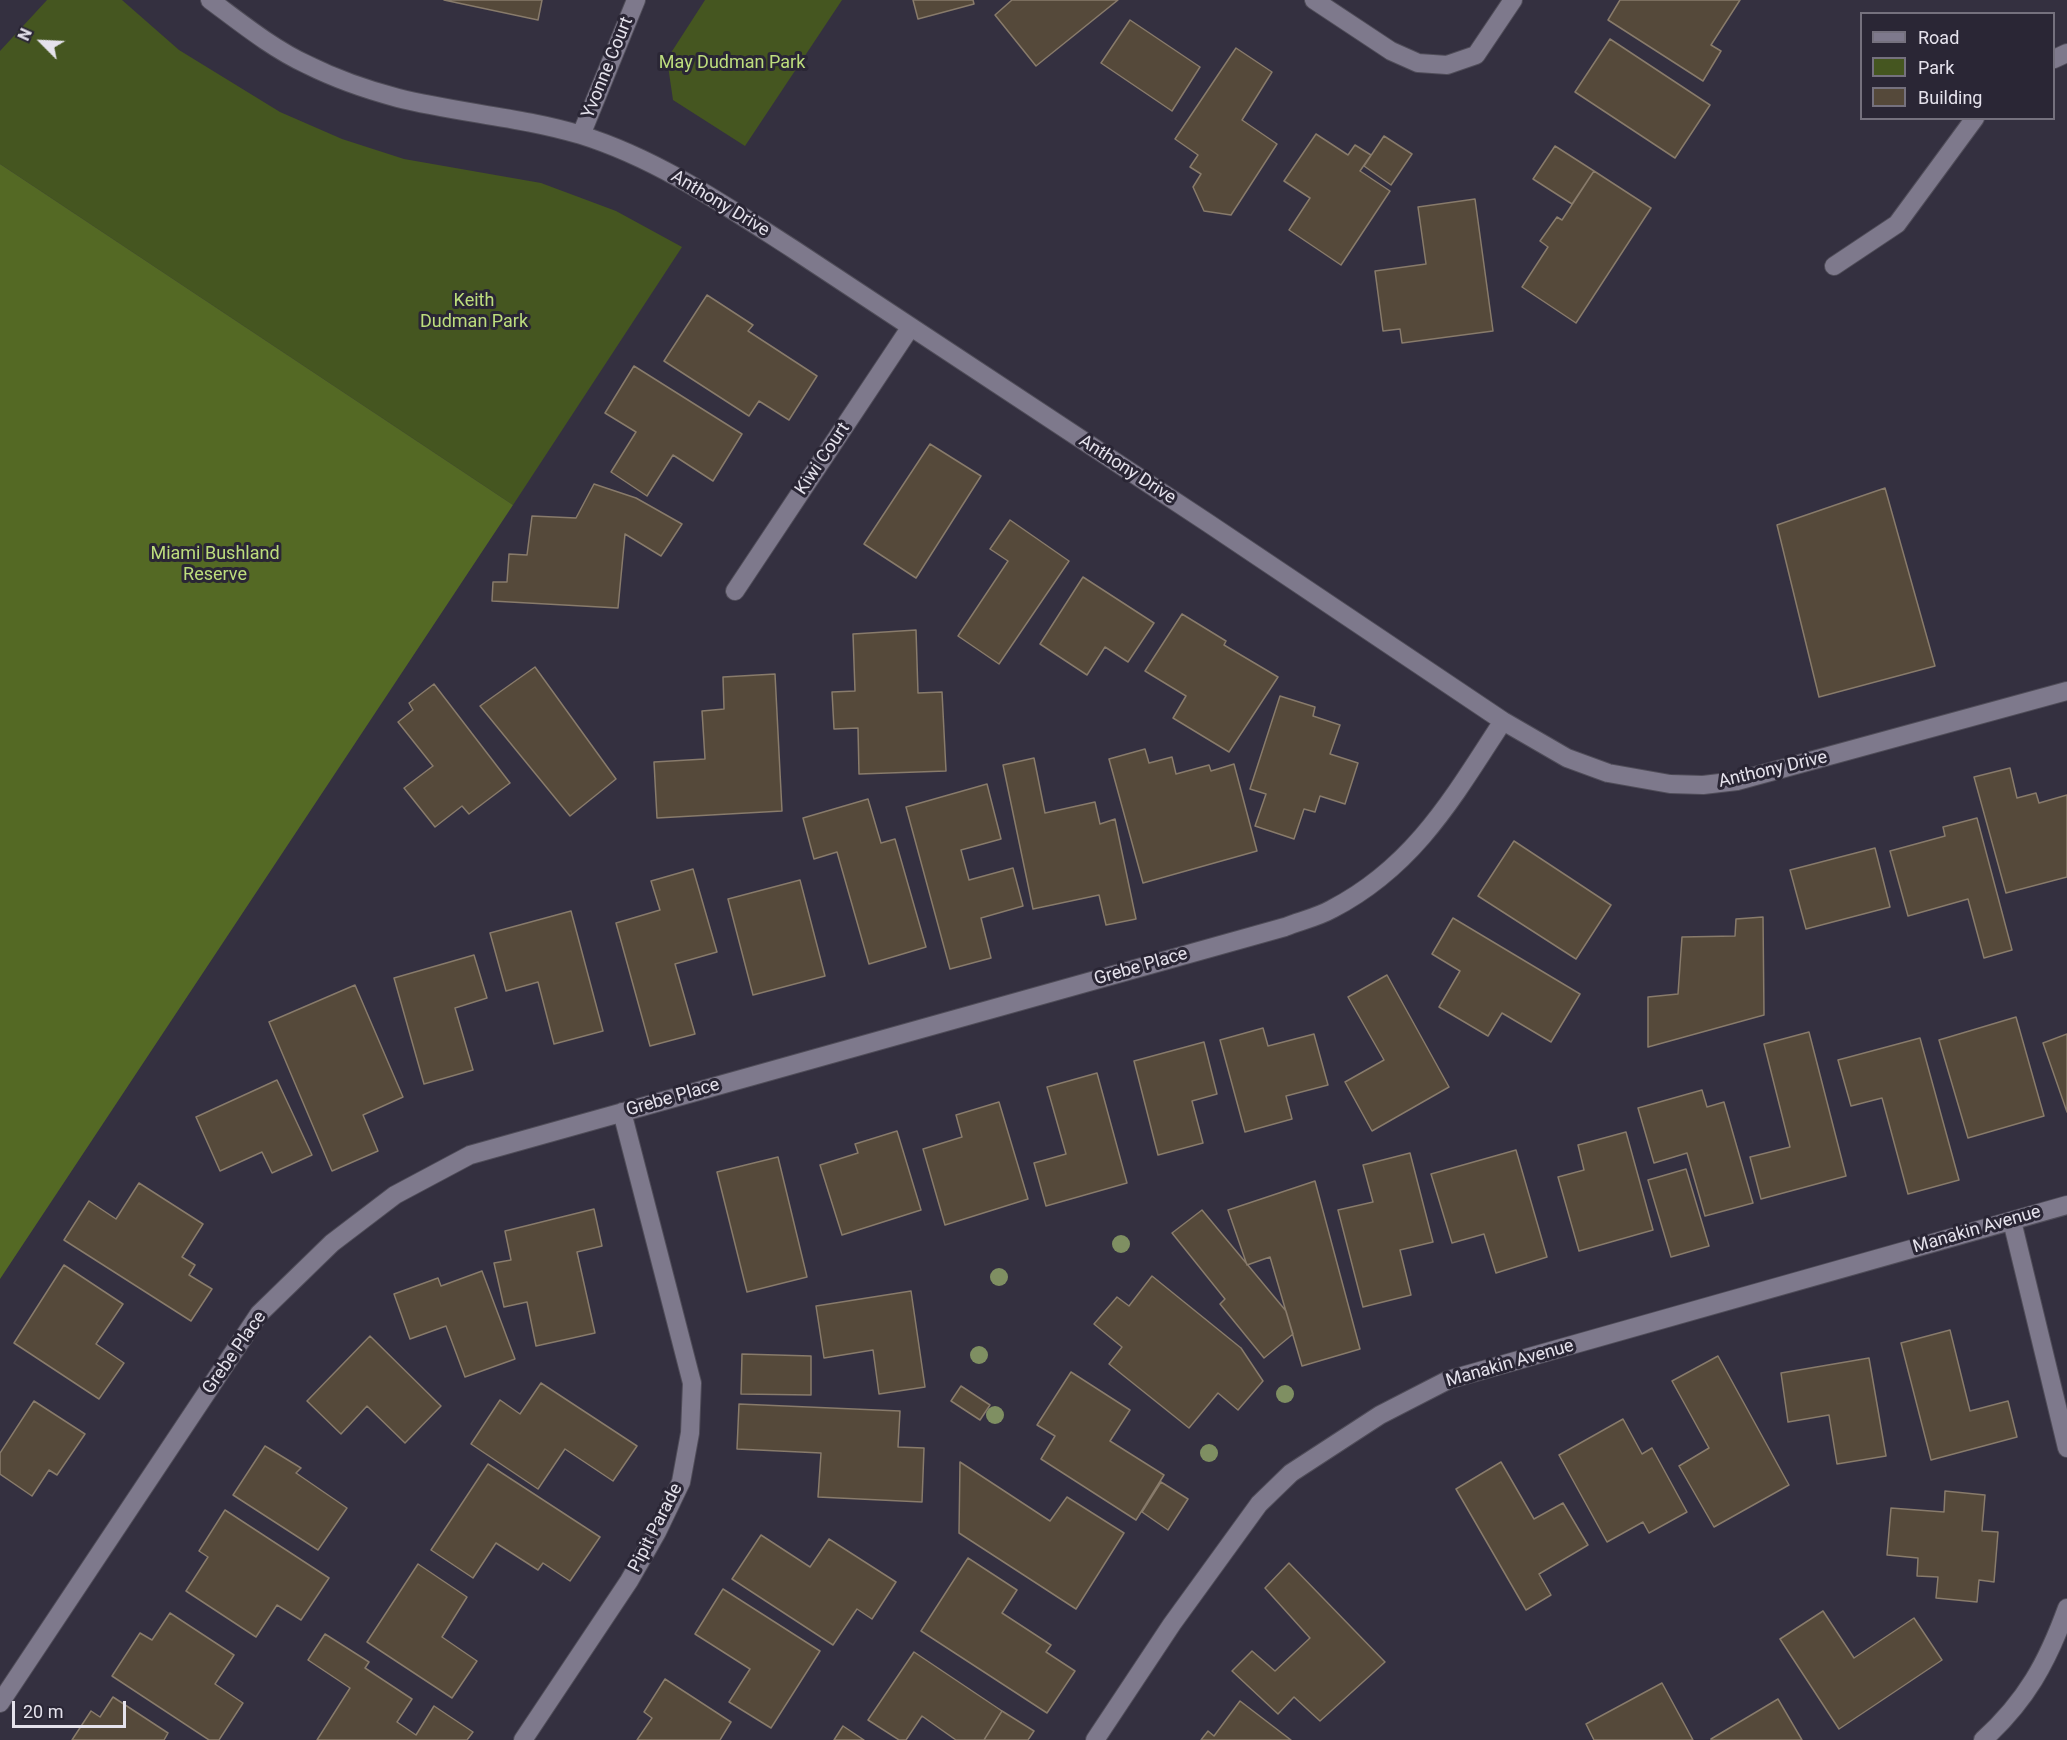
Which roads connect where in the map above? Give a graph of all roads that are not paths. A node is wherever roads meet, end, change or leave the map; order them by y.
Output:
1 (210, 0) edge
2 (636, 0) edge
3 (1314, 0) edge
4 (1513, 0) edge
5 (1975, 120) edge
6 (580, 135) junction
7 (1834, 266) dead end
8 (910, 328) junction
9 (735, 591) dead end
10 (2067, 691) edge
11 (1503, 721) junction
12 (622, 1112) junction
13 (2067, 1205) edge
14 (2012, 1221) junction
15 (2067, 1448) edge
16 (2067, 1608) edge
17 (0, 1703) edge
18 (523, 1740) edge
19 (1095, 1740) edge
20 (1983, 1740) edge

1 - 6 street, Anthony Drive
2 - 6 street, Yvonne Court
3 - 4 street
5 - 7 street
6 - 8 street, Anthony Drive
8 - 9 street, Kiwi Court
8 - 11 street, Anthony Drive
10 - 11 street, Anthony Drive
11 - 12 street, Grebe Place
12 - 17 street, Grebe Place
12 - 18 street, Pipit Parade
13 - 14 street, Manakin Avenue
14 - 15 street
14 - 19 street, Manakin Avenue
16 - 20 street

